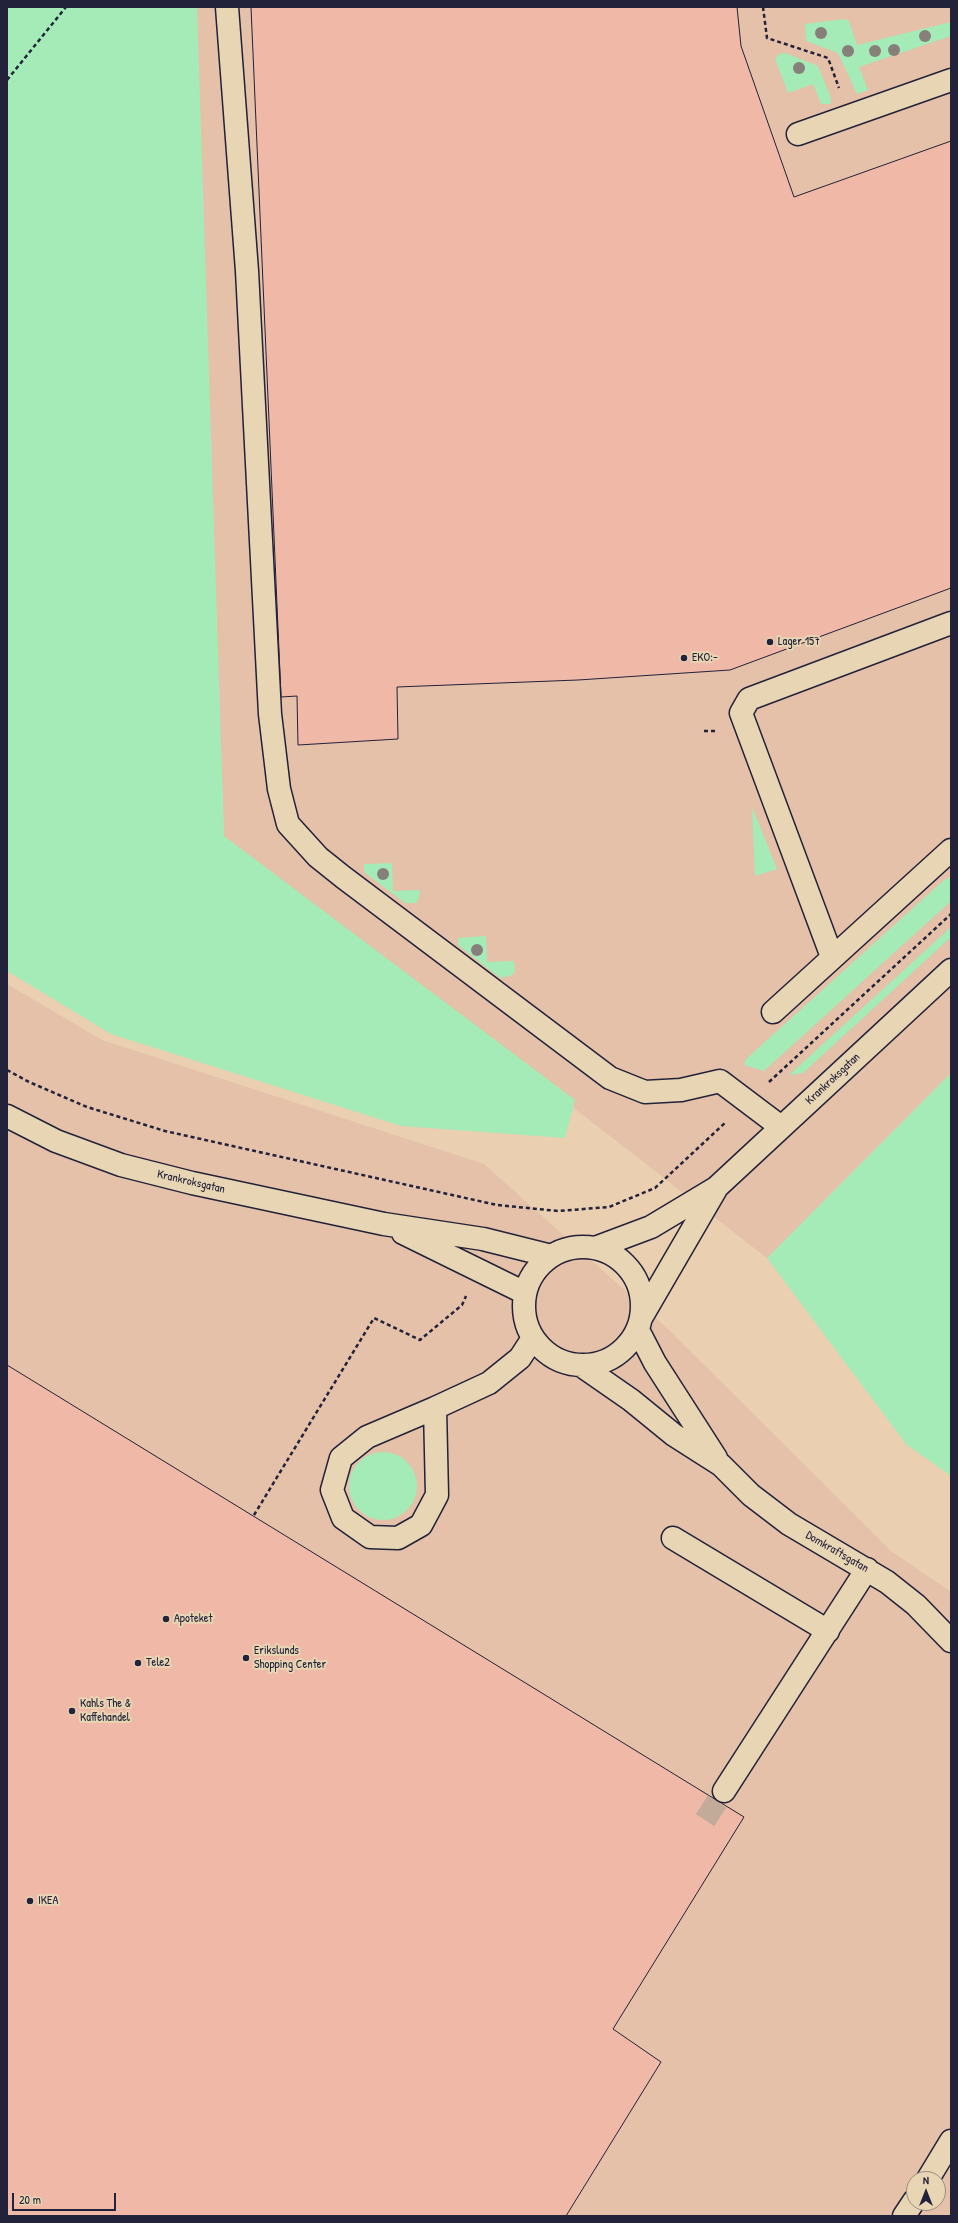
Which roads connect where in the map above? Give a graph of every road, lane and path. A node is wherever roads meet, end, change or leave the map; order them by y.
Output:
1 (66, 7) edge
2 (227, 7) edge
3 (763, 7) edge
4 (7, 80) edge
5 (951, 80) edge
6 (851, 116) junction
7 (798, 134) dead end
8 (951, 623) edge
9 (951, 850) edge
10 (951, 914) edge
11 (832, 957) junction
12 (951, 970) edge
13 (773, 1012) dead end
14 (7, 1070) edge
15 (748, 1102) junction
16 (7, 1116) edge
17 (781, 1127) junction
18 (716, 1188) junction
19 (496, 1205) junction
20 (384, 1224) junction
21 (483, 1239) junction
22 (595, 1248) junction
23 (551, 1256) junction
24 (475, 1269) junction
25 (525, 1293) junction
26 (640, 1324) junction
27 (534, 1338) junction
28 (582, 1366) junction
29 (435, 1408) junction
30 (721, 1465) junction
31 (254, 1515) dead end
32 (674, 1538) dead end
33 (868, 1569) junction
34 (828, 1631) junction
35 (951, 1641) edge
36 (724, 1791) tunnel mouth
37 (951, 2141) edge
38 (933, 2171) edge

1 - 4 path
2 - 15 street
3 - 6 path
5 - 6 street
6 - 7 street
8 - 11 street
9 - 11 street
10 - 15 path
11 - 13 street
12 - 17 street, Krankroksgatan
14 - 19 path
15 - 17 street
15 - 19 path
16 - 20 street, Krankroksgatan
17 - 18 street, Krankroksgatan
18 - 22 street, Krankroksgatan
18 - 26 street, Krankroksgatan
19 - 21 path
20 - 21 street, Krankroksgatan
20 - 24 street, Krankroksgatan
21 - 23 street, Krankroksgatan
22 - 23 street
22 - 26 street
23 - 25 street
24 - 25 street, Krankroksgatan
24 - 31 path
25 - 27 street
26 - 28 street
26 - 30 street, Domkraftsgatan
27 - 28 street
27 - 29 street
28 - 30 street, Domkraftsgatan
29 - 29 street
30 - 33 street, Domkraftsgatan
32 - 34 street
33 - 34 street
33 - 35 street, Domkraftsgatan
34 - 36 street
37 - 38 street

